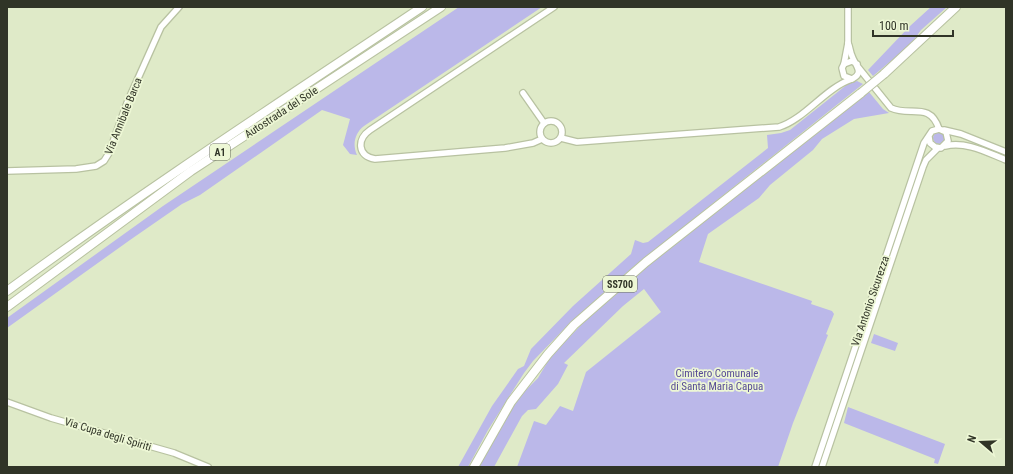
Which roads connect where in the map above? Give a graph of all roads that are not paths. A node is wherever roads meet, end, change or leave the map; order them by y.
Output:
1 (179, 7) edge
2 (422, 7) edge
3 (441, 7) edge
4 (554, 7) edge
5 (848, 7) edge
6 (956, 7) edge
7 (848, 43) junction
8 (844, 64) junction
9 (858, 66) junction
10 (842, 71) junction
11 (853, 78) junction
12 (869, 81) junction
13 (834, 88) junction
14 (523, 93) dead end
15 (544, 123) junction
16 (941, 129) junction
17 (929, 137) junction
18 (561, 138) junction
19 (542, 139) junction
20 (941, 147) junction
21 (1006, 152) edge
22 (1006, 160) edge
23 (7, 171) edge
24 (7, 291) edge
25 (7, 307) edge
26 (7, 402) edge
27 (208, 467) edge
28 (474, 467) edge
29 (814, 467) edge
30 (822, 467) edge

1 - 23 street, Via Annibale Barca
2 - 24 highway, Autostrada del Sole / A1
3 - 25 highway, Autostrada del Sole / A1
4 - 19 street
5 - 7 street
6 - 28 highway, SS700, bridge
7 - 8 street
7 - 9 street
8 - 9 street
8 - 10 street
9 - 11 street
9 - 12 street
10 - 11 street
10 - 13 street
11 - 12 street
11 - 13 street
12 - 16 street
13 - 18 street
14 - 15 street
15 - 18 street
15 - 19 street
16 - 17 street, Via Antonio Sicurezza
16 - 20 street
16 - 21 street
17 - 20 street
17 - 29 street, Via Antonio Sicurezza
18 - 19 street
20 - 22 street
20 - 30 street, Via Antonio Sicurezza
26 - 27 street, Via Cupa degli Spiriti

